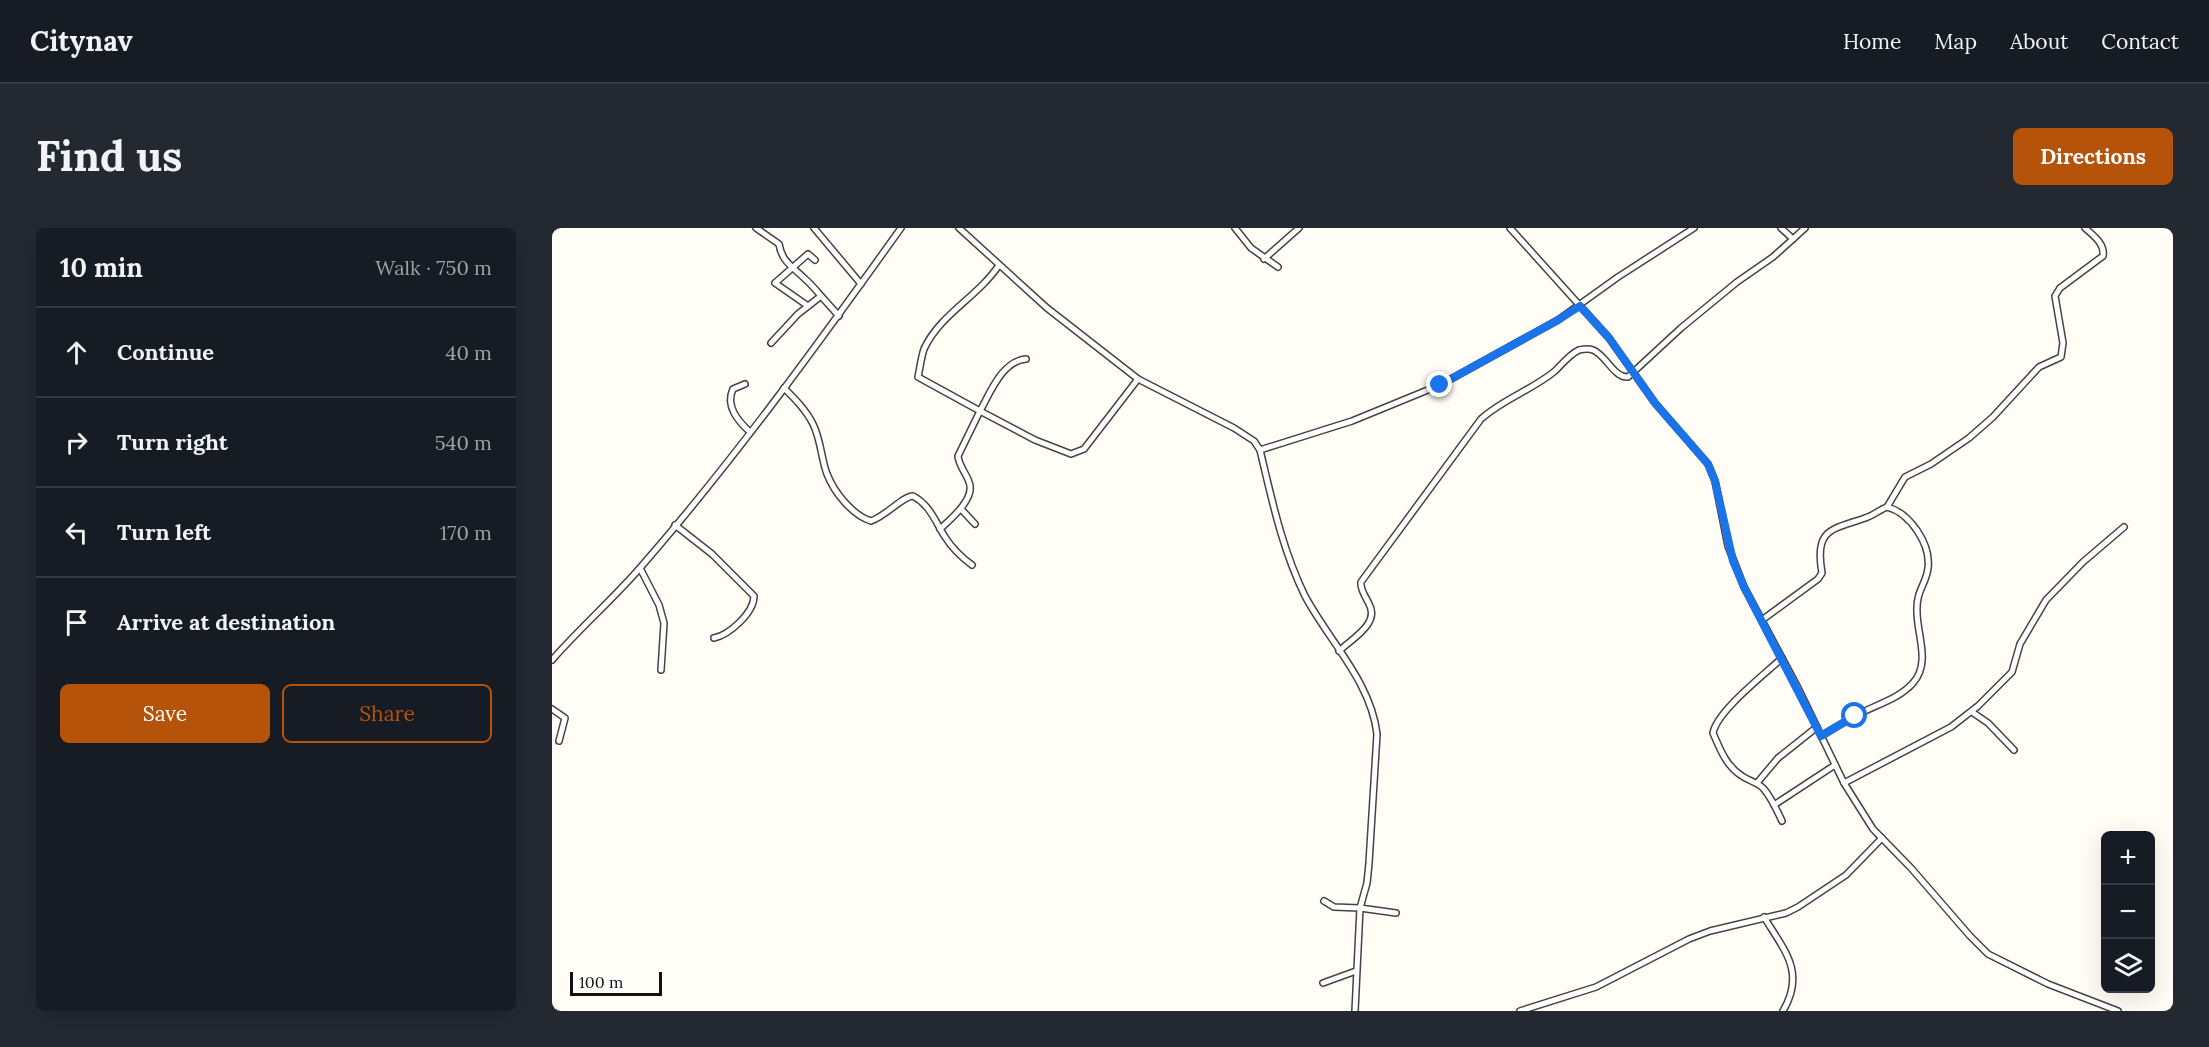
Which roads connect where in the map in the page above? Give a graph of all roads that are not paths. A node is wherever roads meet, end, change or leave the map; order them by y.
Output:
1 (756, 228) edge
2 (814, 228) edge
3 (901, 228) edge
4 (959, 228) edge
5 (1235, 228) edge
6 (1299, 228) edge
7 (1510, 228) edge
8 (1694, 228) edge
9 (1781, 228) edge
10 (1805, 228) edge
11 (2085, 228) edge
12 (1793, 239) junction
13 (1264, 259) junction
14 (815, 260) dead end
15 (999, 265) junction
16 (1278, 267) dead end
17 (793, 268) junction
18 (861, 284) junction
19 (821, 296) junction
20 (808, 306) junction
21 (1580, 306) junction
22 (839, 316) junction
23 (771, 343) dead end
24 (1026, 359) dead end
25 (1633, 373) junction
26 (1138, 379) junction
27 (745, 384) dead end
28 (784, 388) junction
29 (980, 411) junction
30 (750, 432) junction
31 (1260, 450) junction
32 (1887, 507) junction
33 (961, 509) junction
34 (975, 524) dead end
35 (675, 525) junction
36 (2124, 526) dead end
37 (940, 529) junction
38 (972, 565) dead end
39 (640, 568) junction
40 (1762, 620) junction
41 (714, 638) dead end
42 (1339, 651) junction
43 (1782, 658) junction
44 (552, 660) edge
45 (661, 670) dead end
46 (552, 709) edge
47 (1972, 712) junction
48 (1817, 727) junction
49 (1821, 736) junction
50 (559, 741) dead end
51 (2014, 750) dead end
52 (1835, 765) junction
53 (1757, 783) junction
54 (1845, 783) junction
55 (1774, 805) junction
56 (1782, 821) dead end
57 (1882, 838) junction
58 (1324, 901) dead end
59 (1360, 908) junction
60 (1396, 913) dead end
61 (1764, 917) junction
62 (1356, 971) junction
63 (1323, 983) dead end
64 (1355, 1011) edge
65 (1520, 1011) edge
66 (1783, 1011) edge
67 (2118, 1011) edge

1 - 17 street
2 - 18 street
3 - 18 street
4 - 15 street
5 - 13 street
6 - 13 street
7 - 21 street
8 - 21 street
9 - 12 street
10 - 12 street
11 - 32 street
12 - 25 street
13 - 16 street
14 - 17 street
15 - 26 street
15 - 29 street
17 - 19 street
17 - 20 street
18 - 22 street
19 - 20 street
19 - 22 street
20 - 23 street
21 - 25 street
21 - 31 street
22 - 28 street
24 - 29 street
25 - 40 street
25 - 42 street
26 - 29 street
26 - 31 street
27 - 30 street
28 - 30 street
28 - 37 street
29 - 33 street
30 - 35 street
31 - 42 street
32 - 40 street
32 - 49 street
33 - 34 street
33 - 37 street
35 - 39 street
35 - 41 street
36 - 47 street
37 - 38 street
39 - 44 street
39 - 45 street
40 - 43 street
42 - 59 street
43 - 48 street
43 - 53 street
46 - 50 street
47 - 51 street
47 - 54 street
48 - 49 street
48 - 53 street
49 - 52 street
52 - 54 street
52 - 55 street
53 - 55 street
54 - 57 street
55 - 56 street
57 - 61 street
57 - 67 street
58 - 59 street
59 - 60 street
59 - 62 street
61 - 65 street
61 - 66 street
62 - 63 street
62 - 64 street

